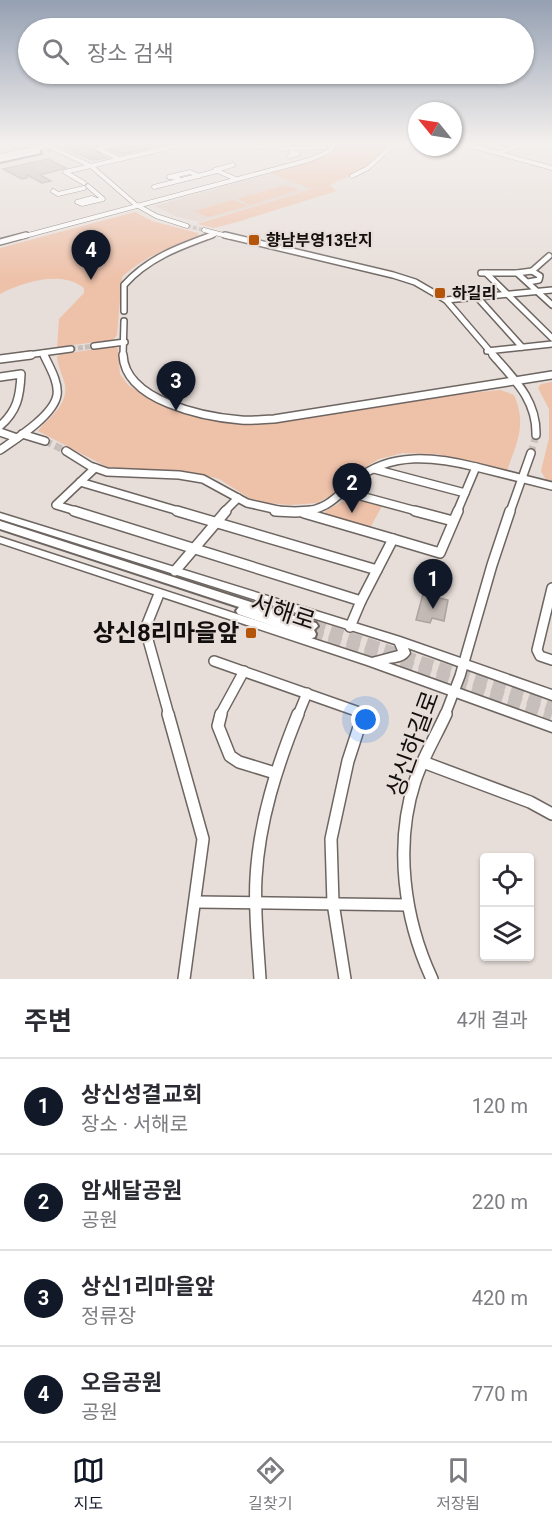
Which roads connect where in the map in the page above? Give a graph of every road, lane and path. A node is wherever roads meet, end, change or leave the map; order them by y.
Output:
1 (70, 190) edge
2 (90, 190) edge
3 (119, 190) edge
4 (197, 190) edge
5 (53, 191) dead end
6 (97, 201) dead end
7 (138, 206) junction
8 (187, 226) tunnel mouth
9 (204, 230) tunnel mouth
10 (217, 233) junction
11 (0, 242) edge
12 (549, 256) dead end
13 (532, 271) junction
14 (517, 273) junction
15 (528, 282) junction
16 (552, 290) edge
17 (537, 291) junction
18 (507, 294) junction
19 (477, 297) junction
20 (446, 300) junction
21 (551, 302) edge
22 (124, 311) dead end
23 (124, 321) dead end
24 (552, 338) edge
25 (124, 342) junction
26 (552, 344) edge
27 (94, 346) tunnel mouth
28 (522, 347) junction
29 (71, 349) tunnel mouth
30 (487, 351) junction
31 (43, 353) junction
32 (0, 359) edge
33 (552, 375) edge
34 (0, 377) edge
35 (516, 380) junction
36 (0, 426) edge
37 (0, 432) edge
38 (536, 435) tunnel mouth
39 (20, 436) junction
40 (45, 441) tunnel mouth
41 (0, 450) edge
42 (66, 451) tunnel mouth
43 (531, 453) tunnel mouth
44 (476, 467) junction
45 (94, 468) junction
46 (374, 469) junction
47 (522, 478) junction
48 (80, 482) junction
49 (552, 486) edge
50 (346, 492) junction
51 (465, 493) junction
52 (238, 498) junction
53 (299, 512) junction
54 (0, 516) edge
55 (453, 521) junction
56 (215, 522) junction
57 (0, 527) edge
58 (393, 539) junction
59 (0, 540) edge
60 (193, 548) junction
61 (377, 570) junction
62 (175, 571) junction
63 (552, 588) edge
64 (159, 594) junction
65 (361, 602) junction
66 (548, 620) edge
67 (350, 627) junction
68 (311, 630) tunnel mouth
69 (400, 641) junction
70 (552, 660) edge
71 (214, 661) dead end
72 (371, 662) junction
73 (463, 665) junction
74 (244, 671) junction
75 (307, 693) junction
76 (454, 693) junction
77 (552, 695) edge
78 (552, 727) edge
79 (423, 762) junction
80 (275, 773) junction
81 (552, 814) edge
82 (196, 902) junction
83 (333, 903) junction
84 (257, 904) junction
85 (408, 905) junction
86 (184, 979) edge
87 (260, 979) edge
88 (345, 979) edge
89 (432, 979) edge

1 - 5 street
2 - 6 street
3 - 7 street
4 - 7 street
7 - 8 street
7 - 11 street
9 - 10 street
10 - 20 street
10 - 22 street
12 - 13 street
13 - 14 street
13 - 15 street
14 - 15 street
14 - 18 street
15 - 17 street
16 - 17 street
17 - 18 street
17 - 21 street
18 - 19 street
18 - 24 street
19 - 20 street
19 - 28 street
20 - 30 street
23 - 25 street
25 - 27 street
25 - 35 street
26 - 28 street
28 - 30 street
29 - 31 street
30 - 35 street
31 - 32 street
31 - 39 street
33 - 35 street
34 - 36 street
35 - 38 street
37 - 39 street
39 - 40 street
39 - 41 street
42 - 45 street
43 - 47 street, 상신하길로
44 - 46 street
44 - 47 street
44 - 51 street
45 - 48 street
45 - 52 street
46 - 50 street
46 - 51 street
47 - 49 street
47 - 73 street, 상신하길로
48 - 56 street
48 - 60 street
50 - 53 street
50 - 55 street
51 - 55 street
52 - 53 street
52 - 56 street
53 - 58 street
54 - 62 main road, 서해로
55 - 58 street
56 - 60 street
56 - 61 street
57 - 68 highway, 서해로
58 - 61 street
59 - 64 main road, 서해로
60 - 62 street
60 - 65 street
61 - 65 street
62 - 67 main road, 서해로
63 - 66 street
64 - 72 main road, 서해로
64 - 82 street
65 - 67 street
66 - 70 street
67 - 69 main road, 서해로
69 - 72 main road
69 - 73 main road, 서해로
71 - 74 street
72 - 76 main road, 서해로
73 - 76 street, 상신하길로
73 - 77 main road, 서해로
74 - 75 street
74 - 80 street
75 - 80 street
75 - 83 street
76 - 78 main road, 서해로
76 - 79 street, 상신하길로
79 - 81 street
79 - 85 street, 상신하길로
80 - 84 street
82 - 84 street
82 - 86 street
83 - 84 street
83 - 85 street
83 - 88 street
84 - 87 street
85 - 89 street, 상신하길로

